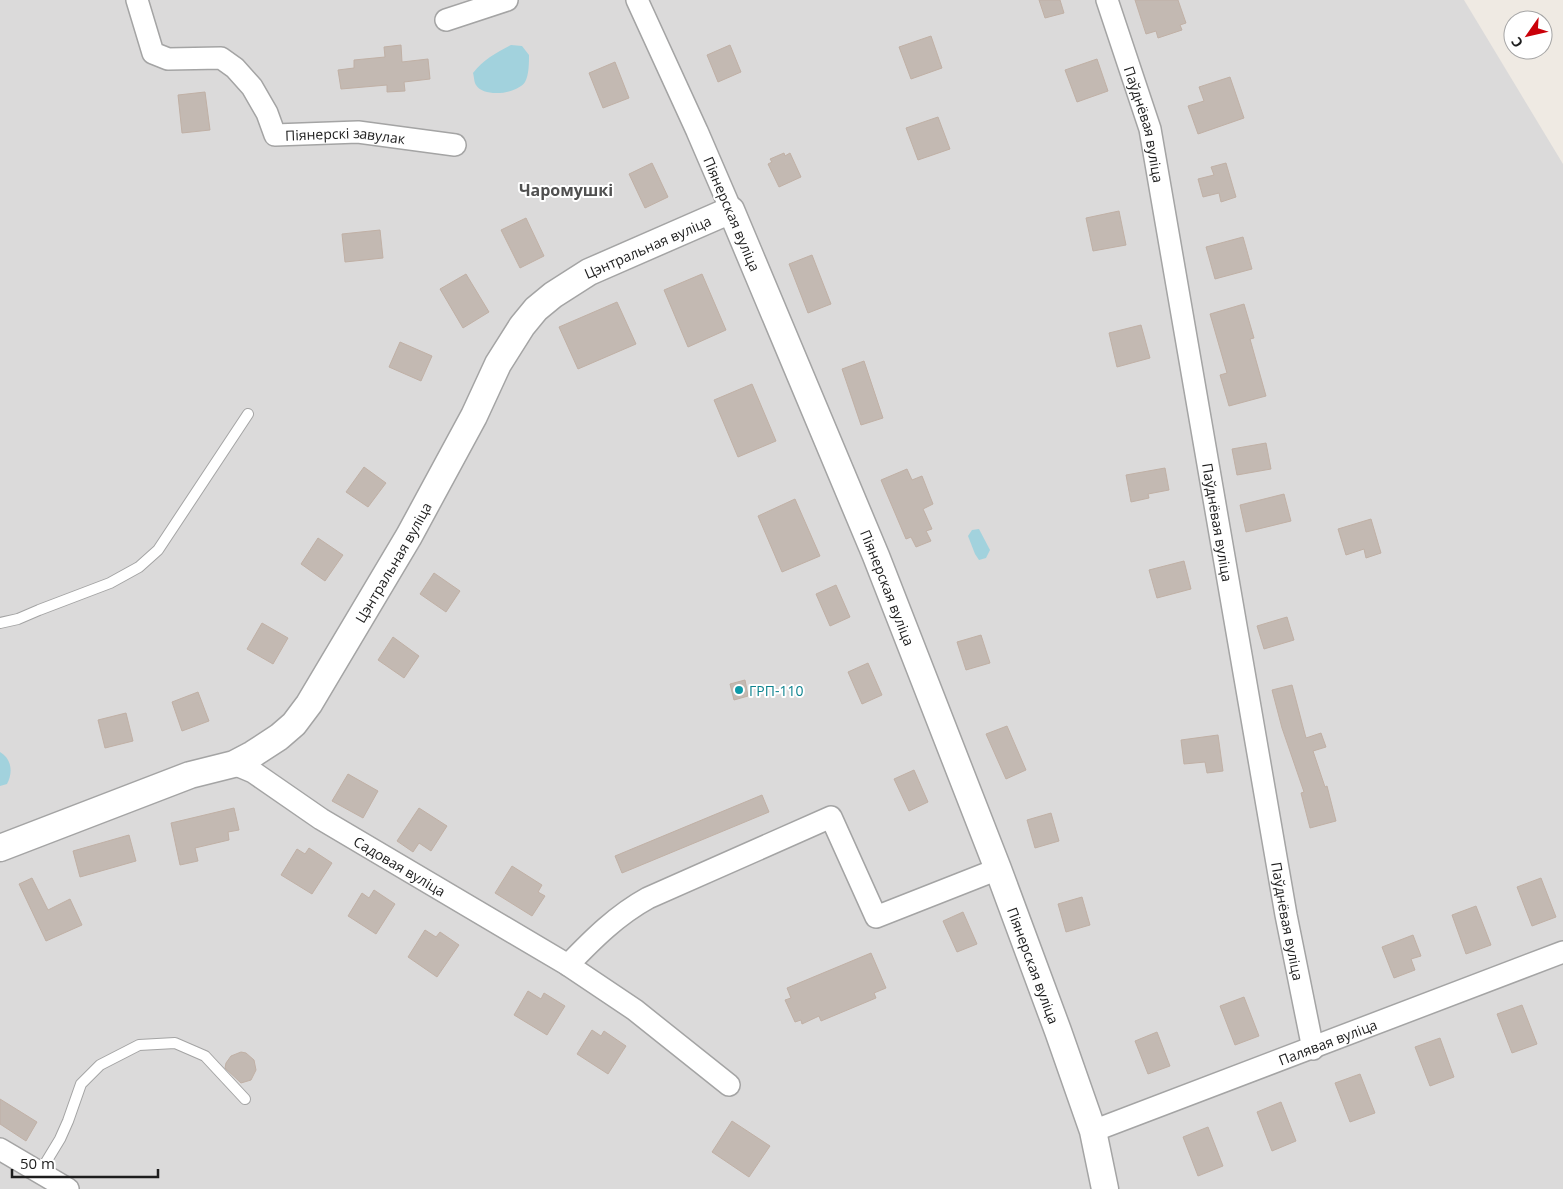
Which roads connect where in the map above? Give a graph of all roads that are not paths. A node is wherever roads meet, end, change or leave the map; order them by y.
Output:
1 (137, 0) edge
2 (507, 0) edge
3 (637, 0) edge
4 (1107, 0) edge
5 (446, 20) dead end
6 (455, 146) dead end
7 (731, 210) junction
8 (248, 414) dead end
9 (0, 623) edge
10 (234, 764) junction
11 (0, 848) edge
12 (998, 869) junction
13 (1563, 952) edge
14 (568, 965) junction
15 (1313, 1049) junction
16 (729, 1085) dead end
17 (245, 1098) dead end
18 (1093, 1131) junction
19 (0, 1149) edge
20 (40, 1172) junction
21 (1104, 1188) edge
22 (68, 1189) edge

1 - 6 street, Піянерскі завулак
2 - 5 street
3 - 7 street, Піянерская вуліца
4 - 15 street, Паўднёвая вуліца
7 - 10 street, Цэнтральная вуліца
7 - 12 street, Піянерская вуліца
8 - 9 lane
10 - 11 street, Цэнтральная вуліца
10 - 14 street, Садовая вуліца
12 - 14 street
12 - 18 street, Піянерская вуліца
13 - 15 street, Палявая вуліца
14 - 16 street, Садовая вуліца
15 - 18 street, Палявая вуліца
17 - 20 lane
18 - 21 street, Піянерская вуліца
19 - 20 street
20 - 22 street

